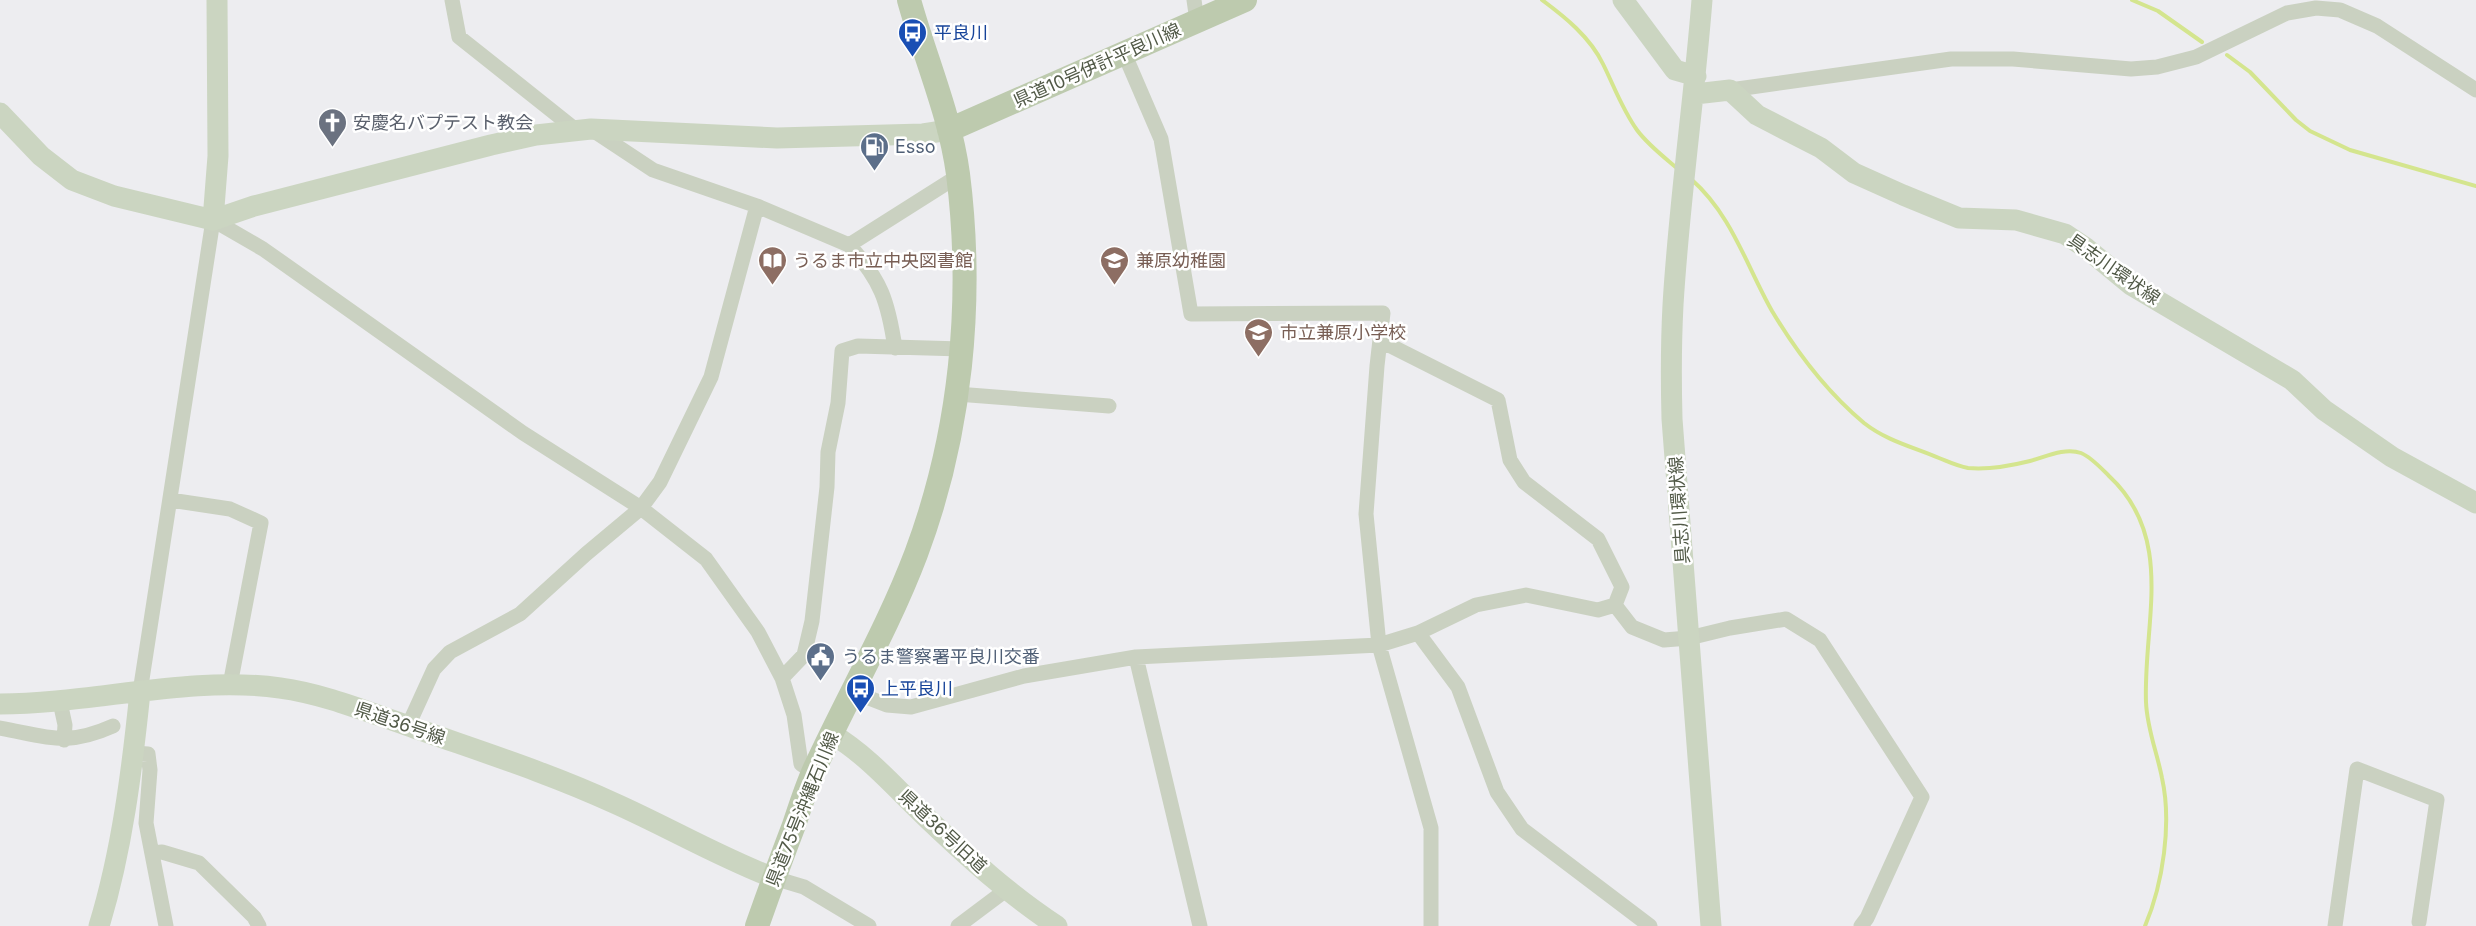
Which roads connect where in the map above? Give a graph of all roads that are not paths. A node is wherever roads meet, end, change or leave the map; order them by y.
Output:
1 (217, 0) edge
2 (452, 0) edge
3 (909, 0) edge
4 (1245, 0) edge
5 (1623, 0) edge
6 (1702, 0) edge
7 (1196, 10) edge
8 (1124, 53) junction
9 (1696, 85) junction
10 (1730, 90) junction
11 (2476, 90) edge
12 (0, 112) edge
13 (949, 129) junction
14 (584, 130) junction
15 (958, 176) junction
16 (758, 206) junction
17 (213, 220) junction
18 (849, 245) junction
19 (1381, 340) junction
20 (895, 348) junction
21 (962, 349) junction
22 (957, 394) junction
23 (1109, 405) dead end
24 (170, 500) junction
25 (2476, 503) edge
26 (641, 508) junction
27 (1615, 605) junction
28 (1418, 633) junction
29 (1689, 638) junction
30 (1378, 645) junction
31 (1136, 657) junction
32 (782, 678) junction
33 (230, 685) junction
34 (851, 691) junction
35 (140, 692) junction
36 (60, 702) junction
37 (0, 704) edge
38 (113, 726) dead end
39 (408, 726) junction
40 (0, 728) edge
41 (832, 734) junction
42 (64, 740) junction
43 (134, 753) junction
44 (813, 772) junction
45 (153, 853) junction
46 (774, 878) junction
47 (1006, 890) junction
48 (2419, 925) edge
49 (99, 926) edge
50 (166, 926) edge
51 (259, 926) edge
52 (757, 926) edge
53 (869, 926) edge
54 (958, 926) edge
55 (1057, 926) edge
56 (1200, 926) edge
57 (1431, 926) edge
58 (1650, 926) edge
59 (1711, 926) edge
60 (1861, 926) edge
61 (2335, 926) edge

1 - 17 main road
2 - 14 street
3 - 13 main road, 県道75号沖縄石川線
4 - 7 main road, 県道10号伊計平良川線
5 - 9 main road
6 - 9 main road, 具志川環状線
7 - 8 main road, 県道10号伊計平良川線
8 - 13 main road, 県道10号伊計平良川線
8 - 19 street
9 - 10 main road
9 - 29 main road, 具志川環状線
10 - 11 street
10 - 25 main road, 具志川環状線
12 - 17 main road
13 - 14 main road
13 - 15 main road, 県道75号沖縄石川線
14 - 16 street
14 - 17 main road
15 - 18 street
15 - 21 main road, 県道75号沖縄石川線
16 - 18 street
16 - 26 street
17 - 24 street
17 - 26 street
18 - 20 street
19 - 27 street
19 - 30 street
20 - 21 street
20 - 32 street
21 - 22 main road, 県道75号沖縄石川線
22 - 23 street
22 - 34 main road, 県道75号沖縄石川線
24 - 33 street
24 - 35 street
26 - 32 street
26 - 39 street
27 - 28 street
27 - 29 street
28 - 30 street
28 - 58 street
29 - 59 main road, 具志川環状線
29 - 60 street
30 - 31 street
30 - 57 street
31 - 34 street
31 - 56 street
32 - 44 street
33 - 35 main road, 県道36号線
33 - 39 main road, 県道36号線
34 - 41 main road, 県道75号沖縄石川線
35 - 36 main road, 県道36号線
35 - 43 main road
36 - 37 main road, 県道36号線
36 - 42 street
38 - 42 street
39 - 46 main road, 県道36号線
40 - 42 street
41 - 44 main road, 県道75号沖縄石川線
41 - 47 main road, 県道36号旧道
43 - 45 street
43 - 49 main road
44 - 46 main road, 県道75号沖縄石川線
45 - 50 street
45 - 51 street
46 - 52 main road, 県道75号沖縄石川線
46 - 53 street
47 - 54 street
47 - 55 main road, 県道36号旧道
48 - 61 street

